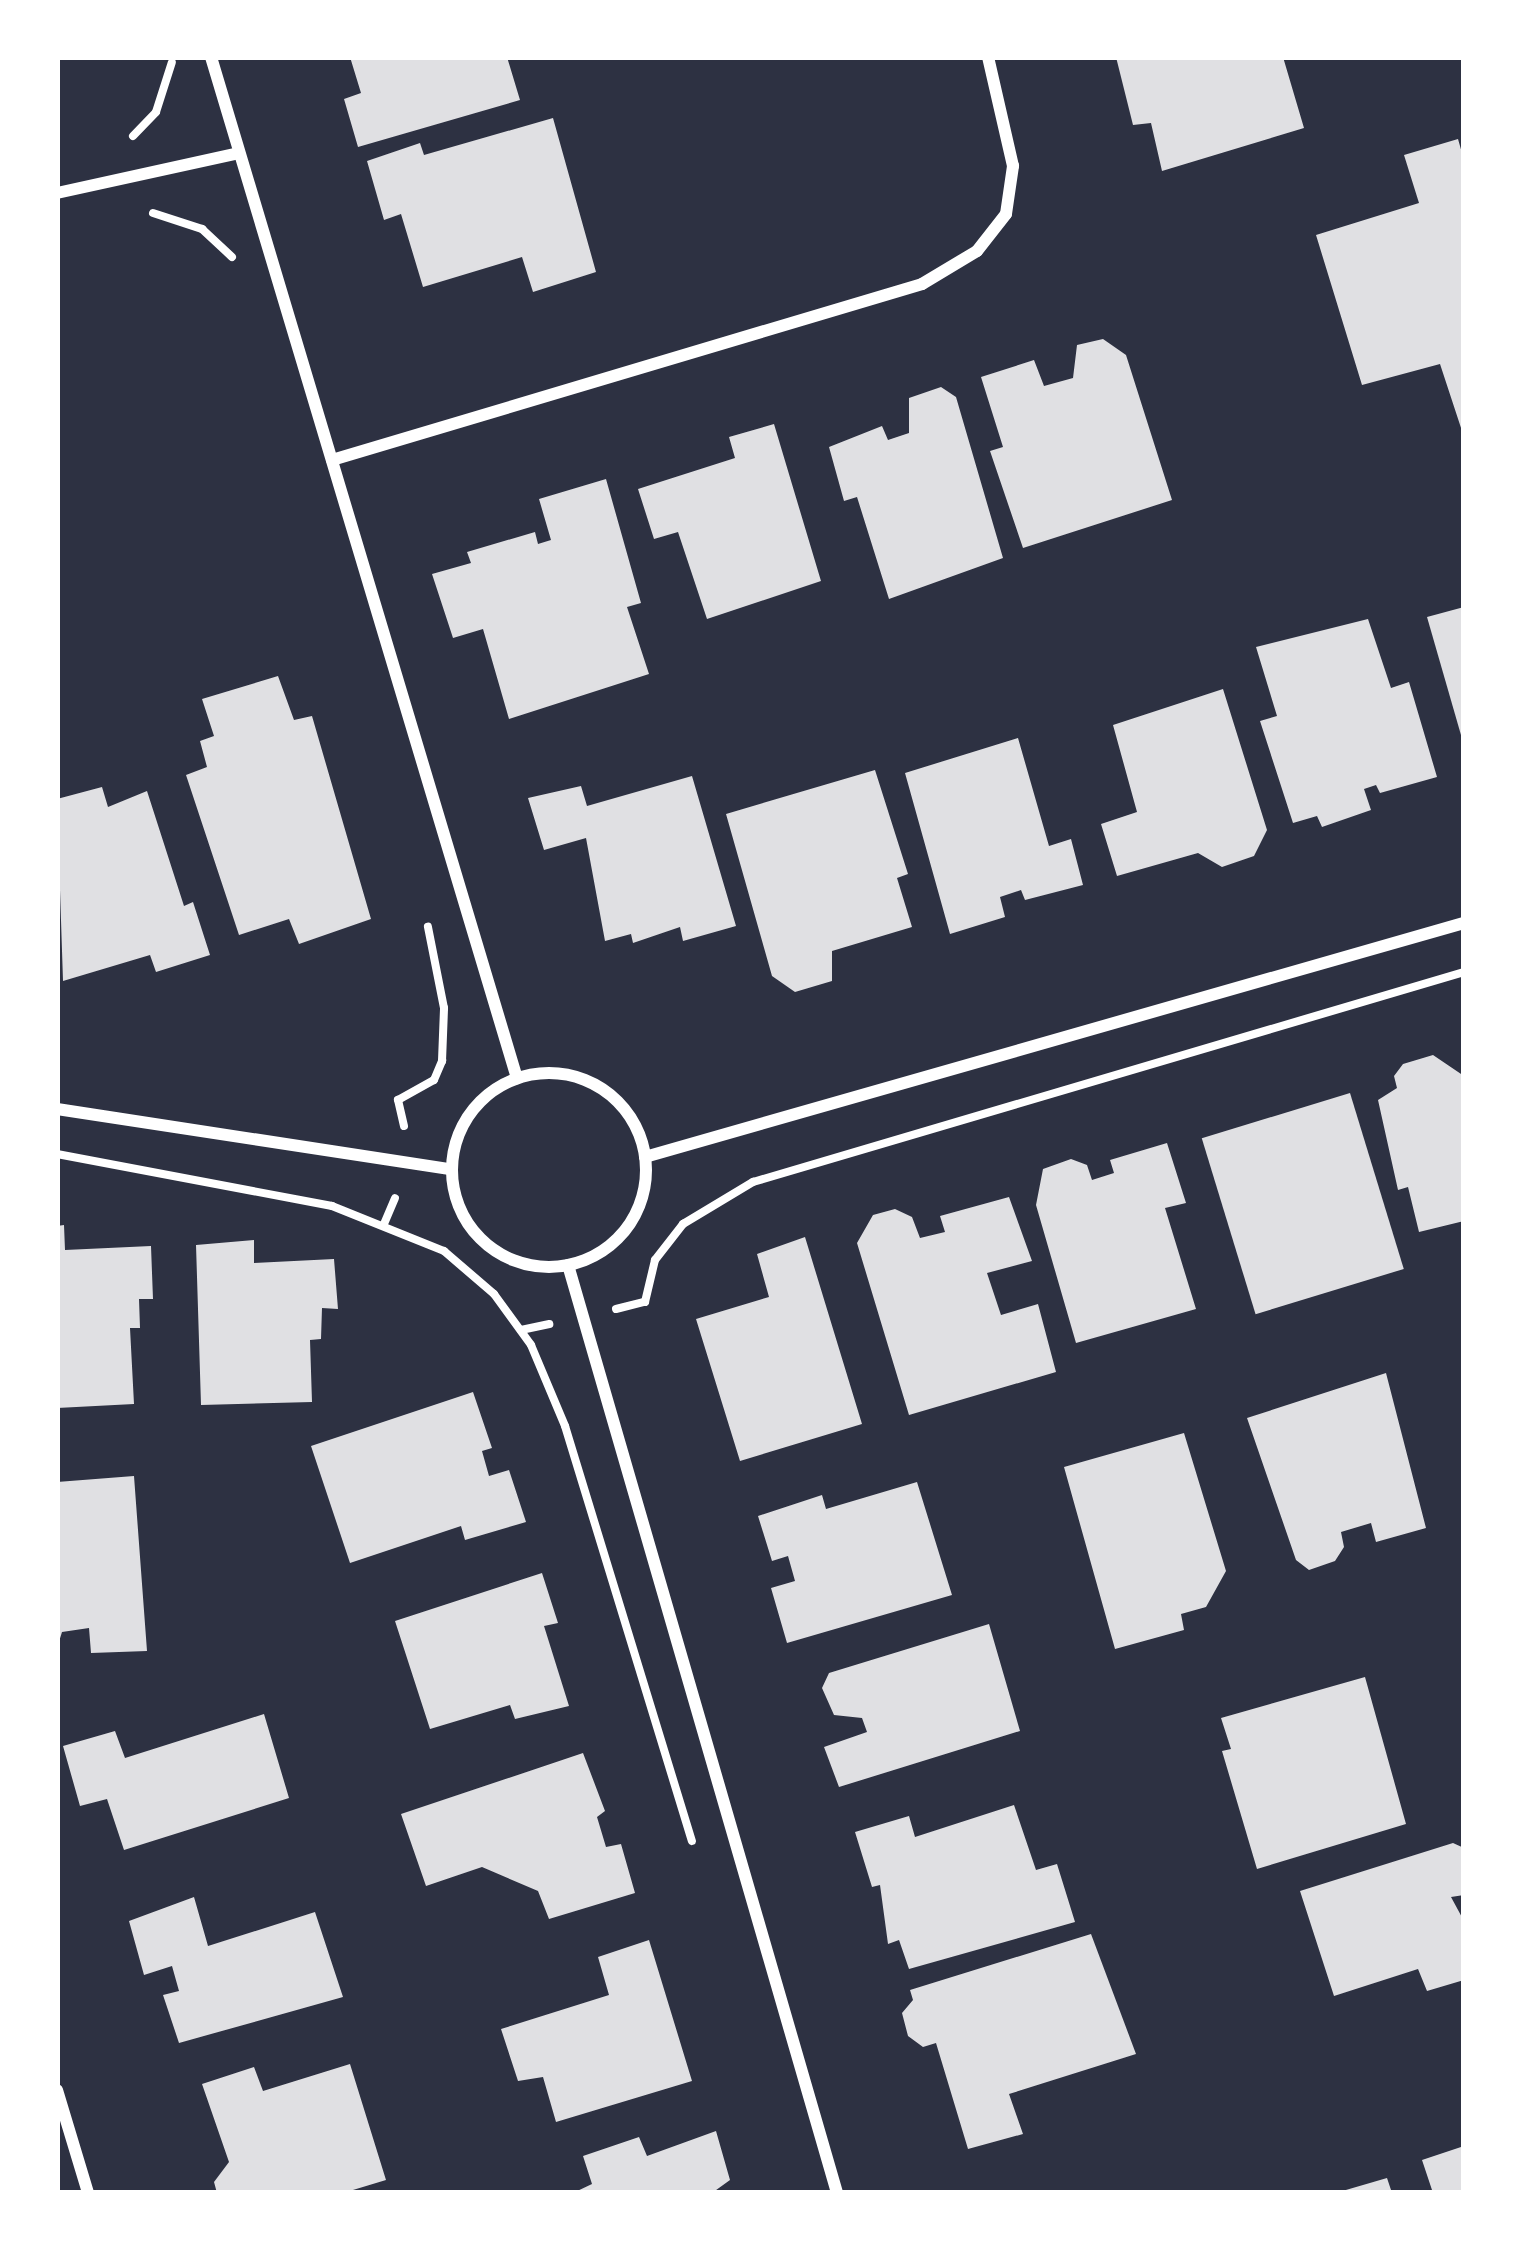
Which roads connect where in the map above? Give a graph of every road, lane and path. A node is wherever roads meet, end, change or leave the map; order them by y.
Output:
1 (172, 57) edge
2 (211, 57) edge
3 (988, 57) edge
4 (239, 153) junction
5 (115, 181) junction
6 (57, 194) edge
7 (242, 278) dead end
8 (332, 460) junction
9 (424, 911) dead end
10 (1464, 923) edge
11 (1464, 972) edge
12 (517, 1078) junction
13 (57, 1108) edge
14 (57, 1154) edge
15 (645, 1157) junction
16 (411, 1161) junction
17 (451, 1169) junction
18 (384, 1224) junction
19 (568, 1265) junction
20 (581, 1317) junction
21 (696, 1854) dead end
22 (57, 2090) edge
23 (88, 2193) edge
24 (838, 2193) edge

1 - 5 path
2 - 4 street
3 - 8 street
4 - 5 street
4 - 8 street
5 - 6 street
5 - 7 path
8 - 12 street
9 - 16 path
10 - 15 street
11 - 20 path
12 - 15 street
12 - 17 street
13 - 16 street
14 - 18 path
15 - 19 street
16 - 17 street
16 - 18 path
17 - 19 street
18 - 21 path
19 - 20 street
20 - 24 street
22 - 23 street

